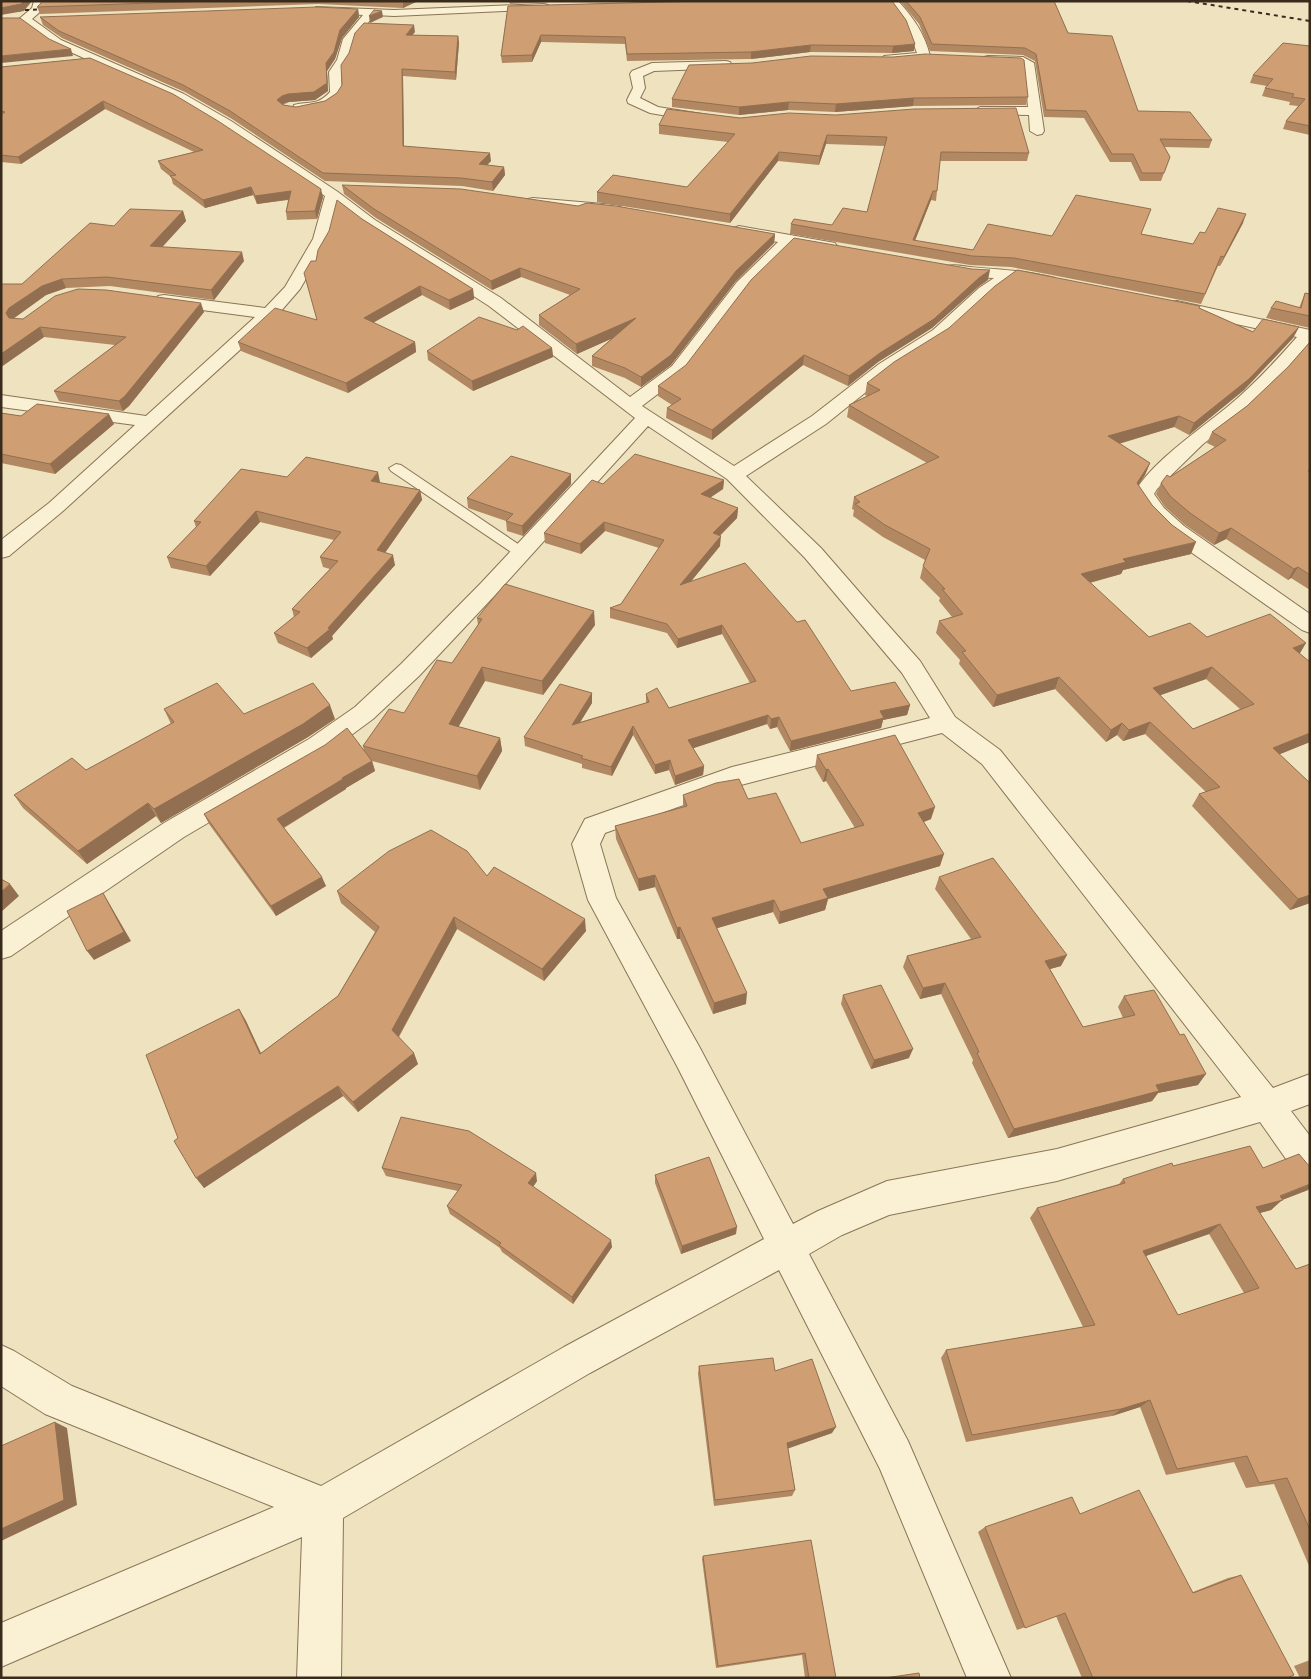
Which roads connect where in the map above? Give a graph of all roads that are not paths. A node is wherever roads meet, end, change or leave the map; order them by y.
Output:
1 (892, 1) edge
2 (557, 6) edge
3 (316, 7) edge
4 (370, 12) junction
5 (31, 15) edge
6 (875, 59) edge
7 (977, 59) edge
8 (742, 64) edge
9 (287, 108) edge
10 (969, 111) edge
11 (1034, 111) junction
12 (713, 119) edge
13 (1036, 131) dead end
14 (334, 190) junction
15 (521, 200) edge
16 (633, 212) edge
17 (721, 228) edge
18 (790, 239) junction
19 (842, 249) edge
20 (941, 267) edge
21 (1011, 274) junction
22 (1067, 285) edge
23 (147, 298) edge
24 (1166, 304) edge
25 (269, 314) junction
26 (1309, 335) edge
27 (1, 401) edge
28 (638, 411) junction
29 (151, 422) junction
30 (396, 468) dead end
31 (734, 475) junction
32 (1, 551) edge
33 (522, 553) junction
34 (1310, 625) edge
35 (946, 722) junction
36 (1, 947) edge
37 (1310, 1089) edge
38 (1267, 1104) junction
39 (1310, 1164) edge
40 (785, 1247) junction
41 (1, 1364) edge
42 (323, 1507) junction
43 (1, 1645) edge
44 (319, 1678) edge
45 (990, 1678) edge

1 - 6 street
2 - 4 street
3 - 4 street
4 - 9 street
5 - 14 street
7 - 11 street
8 - 12 street
10 - 11 street
11 - 13 street
14 - 25 street
14 - 28 street
15 - 16 street
17 - 18 street
18 - 19 street
18 - 28 street
20 - 21 street
21 - 22 street
21 - 31 street
23 - 25 street
24 - 26 street
25 - 29 street
26 - 34 street
27 - 29 street
28 - 31 street
28 - 33 street
29 - 32 street
30 - 33 lane
31 - 35 street
33 - 36 street
35 - 38 street
35 - 40 street
37 - 38 street
38 - 39 street
38 - 40 street
40 - 42 street
40 - 45 street
41 - 42 street
42 - 43 street
42 - 44 street

